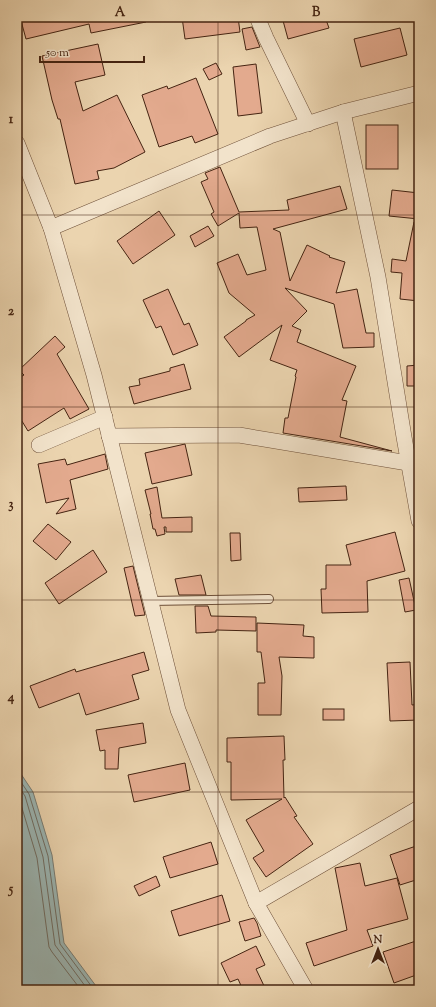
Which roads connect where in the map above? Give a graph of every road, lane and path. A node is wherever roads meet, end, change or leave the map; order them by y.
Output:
1 (257, 17) edge
2 (419, 94) edge
3 (343, 112) junction
4 (308, 124) junction
5 (17, 143) edge
6 (51, 228) junction
7 (105, 417) junction
8 (109, 436) junction
9 (38, 445) dead end
10 (408, 463) junction
11 (419, 521) edge
12 (269, 599) dead end
13 (150, 601) junction
14 (419, 808) edge
15 (256, 902) junction
16 (306, 990) edge

1 - 4 street
2 - 3 street
3 - 4 street
3 - 10 street
4 - 6 street
5 - 6 street
6 - 7 street
7 - 8 street
7 - 9 street
8 - 10 street
8 - 13 street
10 - 11 street
12 - 13 lane
13 - 15 street
14 - 15 street
15 - 16 street

